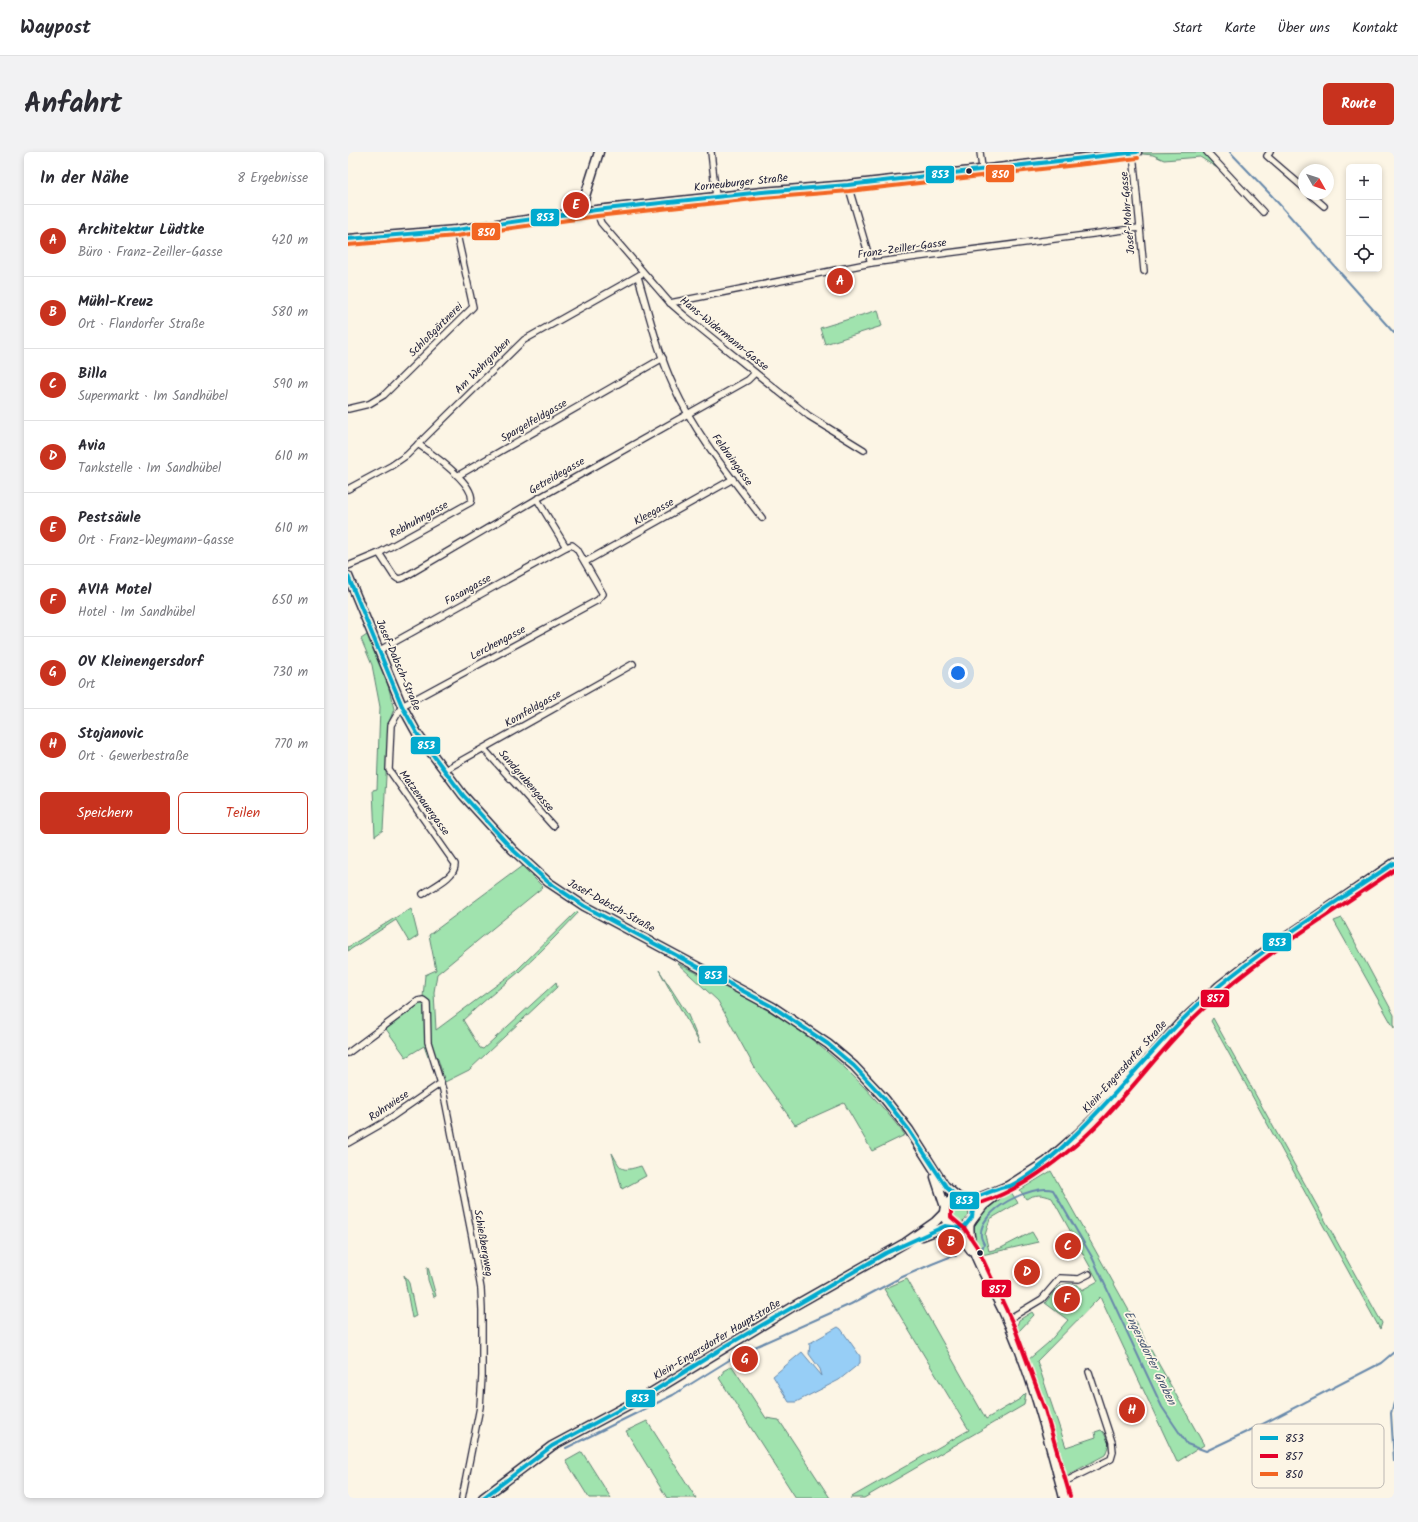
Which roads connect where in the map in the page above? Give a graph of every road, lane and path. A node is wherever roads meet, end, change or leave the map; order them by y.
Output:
1 (599, 152) edge
2 (711, 152) edge
3 (980, 152) edge
4 (1135, 152) edge
5 (1207, 152) edge
6 (1270, 152) edge
7 (982, 168) junction
8 (1298, 183) edge
9 (848, 185) junction
10 (716, 197) junction
11 (1317, 200) edge
12 (1324, 206) dead end
13 (596, 210) junction
14 (580, 212) junction
15 (1263, 212) dead end
16 (1139, 228) junction
17 (456, 230) junction
18 (348, 239) edge
19 (871, 263) junction
20 (1144, 271) dead end
21 (644, 273) junction
22 (638, 278) junction
23 (670, 303) junction
24 (663, 358) junction
25 (755, 373) junction
26 (348, 409) edge
27 (688, 414) junction
28 (418, 444) junction
29 (864, 450) dead end
30 (459, 475) junction
31 (733, 479) junction
32 (348, 489) edge
33 (537, 499) junction
34 (762, 518) dead end
35 (566, 547) junction
36 (379, 553) junction
37 (585, 562) junction
38 (348, 566) edge
39 (348, 576) edge
40 (380, 650) junction
41 (633, 664) dead end
42 (402, 706) junction
43 (484, 749) junction
44 (443, 771) junction
45 (553, 826) dead end
46 (1394, 863) edge
47 (423, 894) dead end
48 (348, 1053) edge
49 (441, 1083) junction
50 (348, 1143) edge
51 (928, 1162) junction
52 (1008, 1186) junction
53 (963, 1199) junction
54 (945, 1210) junction
55 (972, 1220) junction
56 (953, 1226) junction
57 (905, 1243) junction
58 (976, 1256) junction
59 (1090, 1274) dead end
60 (1007, 1320) junction
61 (1089, 1372) dead end
62 (1060, 1484) junction
63 (462, 1498) edge
64 (483, 1498) edge
65 (1064, 1498) edge

1 - 14 main road
2 - 10 street
3 - 7 street
4 - 7 main road, Korneuburger Straße
4 - 16 street, Josef-Mohr-Gasse
5 - 15 street
6 - 8 street
7 - 9 main road, Korneuburger Straße
9 - 10 main road, Korneuburger Straße
9 - 19 street
10 - 13 main road, Korneuburger Straße
11 - 12 street
13 - 14 main road, Korneuburger Straße
13 - 21 street, Hans-Widermann-Gasse
14 - 17 main road, Korneuburger Straße
16 - 19 street, Franz-Zeiller-Gasse
16 - 20 street, Josef-Mohr-Gasse
17 - 18 main road, Korneuburger Straße
17 - 26 street, Schloßgärtnerei
19 - 23 street, Franz-Zeiller-Gasse
21 - 22 street, Am Wehrgraben
21 - 23 street, Hans-Widermann-Gasse
22 - 24 street
22 - 28 street, Am Wehrgraben
23 - 25 street, Hans-Widermann-Gasse
24 - 27 street
24 - 30 street, Spargelfeldgasse
25 - 27 street, Getreidegasse
25 - 29 street, Hans-Widermann-Gasse
27 - 31 street, Feldraingasse
27 - 33 street, Getreidegasse
28 - 30 street
28 - 32 street, Am Wehrgraben
30 - 36 street, Rebhuhngasse
31 - 34 street, Feldraingasse
31 - 37 street, Kleegasse
33 - 35 street
33 - 36 street, Getreidegasse
35 - 37 street
35 - 40 street, Fasangasse
36 - 38 street, Rebhuhngasse
37 - 42 street, Lerchengasse
39 - 40 main road, Josef-Dabsch-Straße
40 - 42 main road, Josef-Dabsch-Straße
41 - 43 street, Kornfeldgasse
42 - 44 main road, Josef-Dabsch-Straße
42 - 47 street, Matzenauergasse
43 - 44 street, Kornfeldgasse
43 - 45 street, Sandgrubengasse
44 - 51 main road, Josef-Dabsch-Straße
46 - 52 main road, Klein-Engersdorfer Straße
48 - 49 street, Schießbergweg
49 - 50 street, Rohrwiese
49 - 63 street, Schießbergweg
51 - 53 main road, Josef-Dabsch-Straße
51 - 54 main road, Josef-Dabsch-Straße
52 - 53 main road, Klein-Engersdorfer Straße
52 - 55 main road, Klein-Engersdorfer Straße
53 - 54 main road
53 - 55 main road
54 - 56 main road
54 - 57 main road
55 - 56 main road
55 - 58 main road
56 - 57 main road
56 - 58 main road
57 - 64 main road, Klein-Engersdorfer Hauptstraße
58 - 60 main road
59 - 60 street
60 - 62 main road
61 - 62 street
62 - 65 main road

